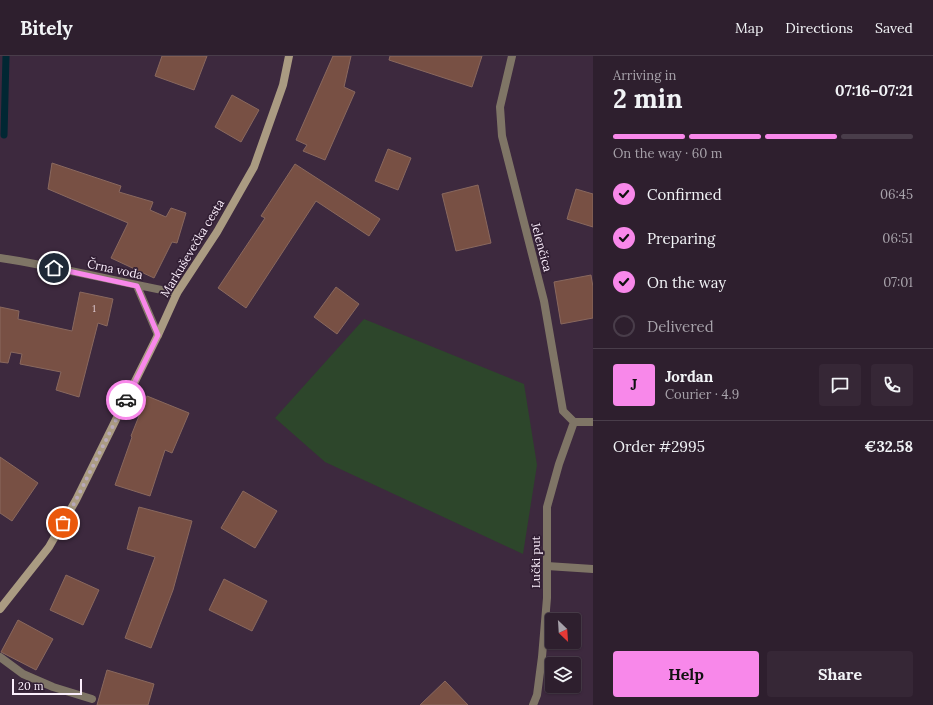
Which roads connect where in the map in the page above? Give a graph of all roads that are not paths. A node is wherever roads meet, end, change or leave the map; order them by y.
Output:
1 (289, 56) edge
2 (512, 56) edge
3 (0, 258) edge
4 (137, 286) junction
5 (177, 293) junction
6 (158, 335) junction
7 (574, 422) junction
8 (593, 422) edge
9 (547, 566) junction
10 (593, 569) edge
11 (0, 609) edge
12 (0, 657) edge
13 (92, 699) dead end
14 (533, 705) edge

1 - 5 main road, Markuševečka cesta
2 - 7 street, Jelenčica
3 - 4 street, Črna voda
4 - 5 street, Črna voda
4 - 6 street
5 - 6 main road, Markuševečka cesta
6 - 11 main road, Markuševečka cesta
7 - 8 street
7 - 9 street, Lučki put
9 - 10 street
9 - 14 street, Lučki put
12 - 13 street

